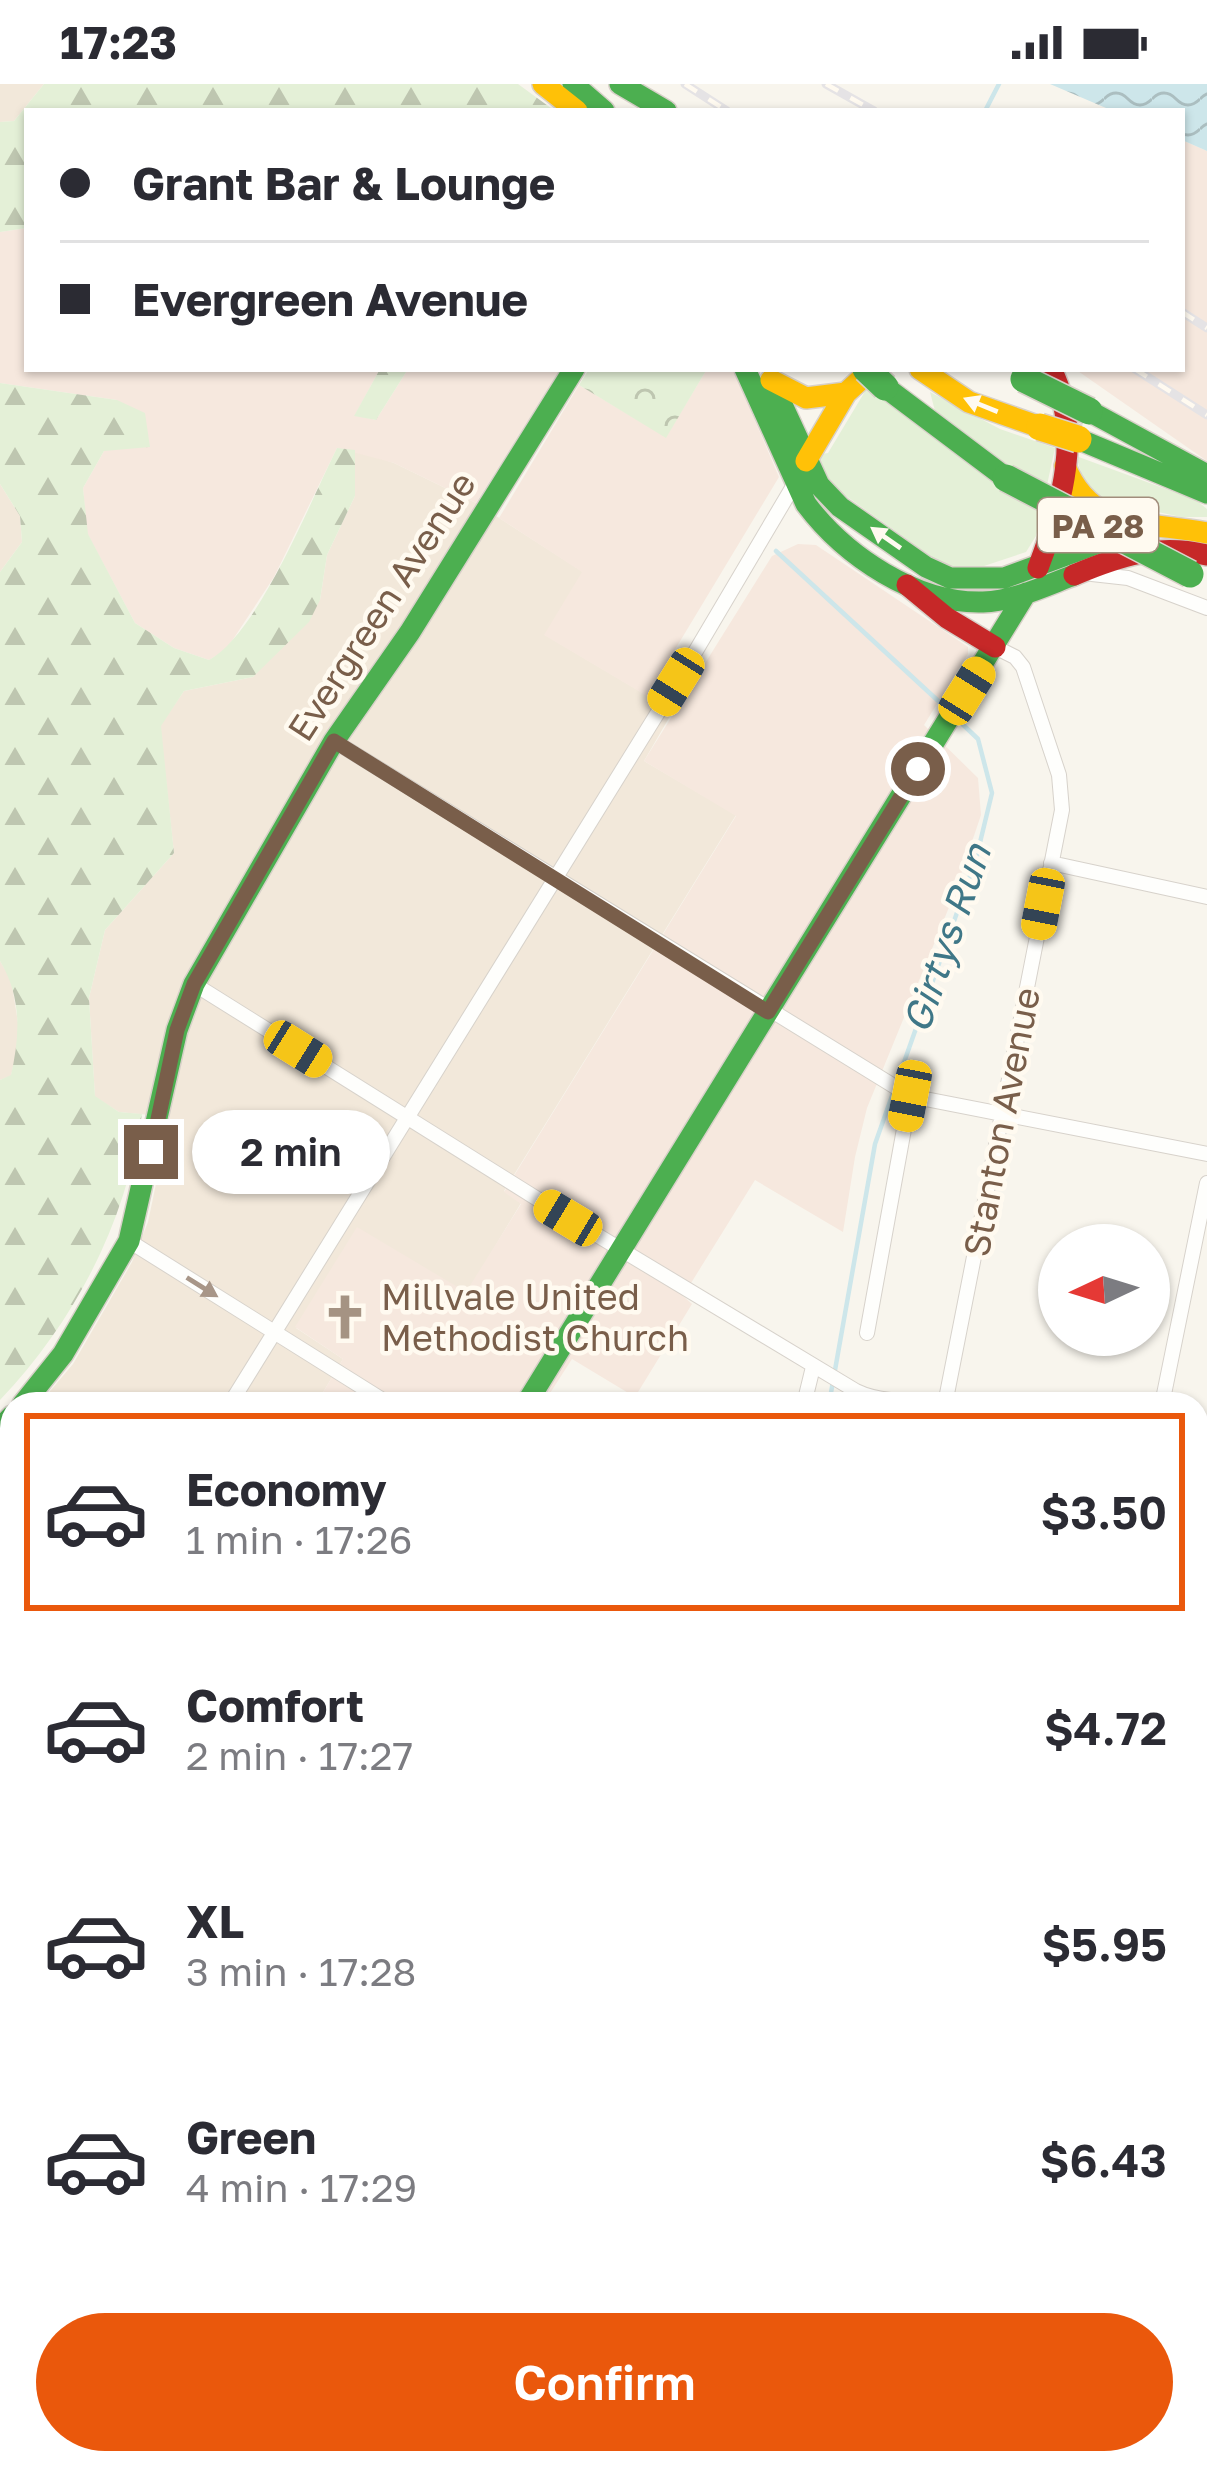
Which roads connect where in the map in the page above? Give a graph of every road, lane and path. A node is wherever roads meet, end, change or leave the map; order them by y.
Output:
1 (543, 84) edge
2 (573, 84) edge
3 (604, 84) edge
4 (620, 84) edge
5 (573, 108) edge
6 (601, 108) edge
7 (633, 108) edge
8 (661, 108) edge
9 (572, 372) edge
10 (924, 372) edge
11 (1054, 372) edge
12 (761, 373) edge
13 (1013, 374) edge
14 (874, 375) edge
15 (845, 393) junction
16 (1071, 450) junction
17 (800, 472) junction
18 (1207, 475) edge
19 (1207, 493) edge
20 (1157, 527) junction
21 (1207, 533) edge
22 (1130, 564) junction
23 (1201, 571) edge
24 (1032, 580) junction
25 (906, 584) junction
26 (1207, 608) edge
27 (995, 646) junction
28 (334, 741) junction
29 (1051, 863) junction
30 (555, 879) junction
31 (1207, 897) edge
32 (194, 984) junction
33 (768, 1012) junction
34 (906, 1094) junction
35 (1004, 1112) junction
36 (407, 1118) junction
37 (1207, 1154) edge
38 (1207, 1183) edge
39 (129, 1241) junction
40 (620, 1250) junction
41 (274, 1332) junction
42 (867, 1334) dead end
43 (817, 1369) junction
44 (33, 1392) edge
45 (237, 1392) edge
46 (370, 1392) edge
47 (533, 1392) edge
48 (808, 1392) edge
49 (858, 1392) edge
50 (947, 1392) edge
51 (1164, 1392) edge

1 - 5 main road
2 - 6 main road
3 - 7 main road
4 - 8 main road
9 - 28 main road, Evergreen Avenue
16 -> 10 main road, PA 28, bridge
11 - 16 main road
12 - 15 main road
12 - 17 main road
13 - 18 main road, bridge
14 - 15 main road
14 - 23 main road, PA 28, bridge
15 - 17 main road
16 - 19 main road, PA 28
16 - 20 main road
16 - 24 main road
24 -> 17 main road
17 - 25 main road
17 - 30 street
20 - 21 main road
20 - 24 main road
22 - 23 main road
22 - 24 main road
22 - 26 street
24 - 25 main road
24 - 27 main road
25 - 27 main road
27 - 29 street, Stanton Avenue
27 - 33 main road
28 - 30 street
28 - 32 main road, Evergreen Avenue
29 - 31 street
29 - 35 street, Stanton Avenue
30 - 33 street
30 - 36 street
32 - 36 street
32 - 39 main road, Evergreen Avenue
33 - 34 street
33 - 40 main road
34 - 35 street
34 - 42 street
35 - 37 street
35 - 50 street, Stanton Avenue
36 - 40 street
36 - 41 street
38 - 51 street
39 -> 41 street
39 - 44 main road, Evergreen Avenue
40 - 43 street
40 - 47 main road
41 - 45 street
41 - 46 street
43 - 48 street
43 - 49 street

